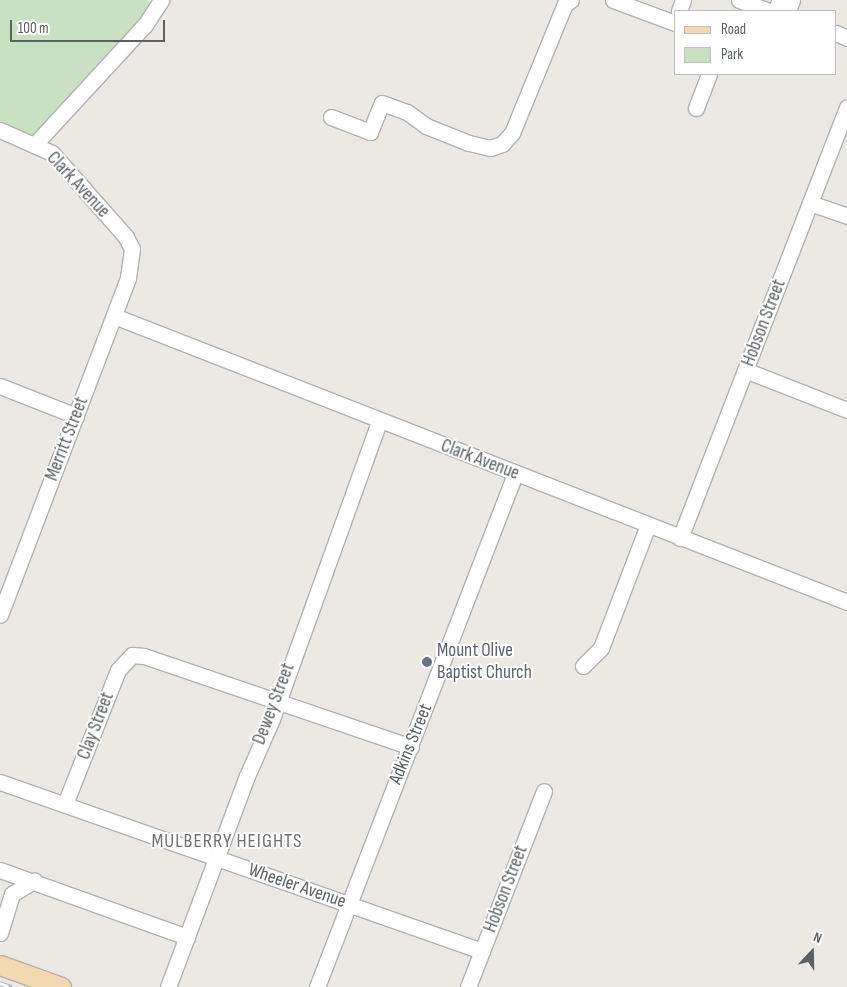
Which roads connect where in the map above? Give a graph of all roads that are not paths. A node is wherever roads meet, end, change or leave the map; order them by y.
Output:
1 (161, 0) edge
2 (571, 0) edge
3 (613, 0) edge
4 (739, 0) edge
5 (766, 10) edge
6 (674, 18) edge
7 (709, 75) edge
8 (847, 107) edge
9 (696, 108) dead end
10 (331, 117) dead end
11 (0, 130) edge
12 (35, 144) junction
13 (810, 203) junction
14 (847, 216) edge
15 (132, 263) joint
16 (114, 316) junction
17 (745, 370) junction
18 (0, 386) edge
19 (847, 410) edge
20 (76, 416) junction
21 (379, 421) junction
22 (515, 474) junction
23 (648, 525) junction
24 (680, 538) junction
25 (847, 602) edge
26 (0, 615) edge
27 (583, 666) dead end
28 (278, 701) junction
29 (411, 747) junction
30 (0, 782) edge
31 (544, 791) dead end
32 (65, 804) junction
33 (216, 859) junction
34 (0, 870) edge
35 (34, 881) junction
36 (349, 904) junction
37 (0, 933) edge
38 (187, 937) junction
39 (482, 951) junction
40 (0, 965) edge
41 (61, 987) edge
42 (168, 987) edge
43 (318, 987) edge
44 (468, 987) edge

1 - 12 street
2 - 10 street
3 - 6 street
4 - 5 street
7 - 9 street
8 - 13 street, Hobson Street
11 - 12 street, Clark Avenue
12 - 15 street, Clark Avenue
13 - 14 street
13 - 17 street, Hobson Street
15 - 16 street, Merritt Street
16 - 20 street, Merritt Street
16 - 21 street, Clark Avenue
17 - 19 street
17 - 24 street, Hobson Street
18 - 20 street
20 - 26 street, Merritt Street
21 - 22 street, Clark Avenue
21 - 28 street, Dewey Street
22 - 23 street, Clark Avenue
22 - 29 street, Adkins Street
23 - 24 street, Clark Avenue
23 - 27 street
24 - 25 street, Clark Avenue
28 - 29 street
28 - 32 street, Clay Street
28 - 33 street, Dewey Street
29 - 36 street, Adkins Street
30 - 32 street, Wheeler Avenue
31 - 39 street, Hobson Street
32 - 33 street, Wheeler Avenue
33 - 36 street, Wheeler Avenue
33 - 38 street, Dewey Street
34 - 35 street
35 - 37 street
35 - 38 street
36 - 39 street, Wheeler Avenue
36 - 43 street, Adkins Street
38 - 42 street, Dewey Street
39 - 44 street, Hobson Street
40 - 41 main road

